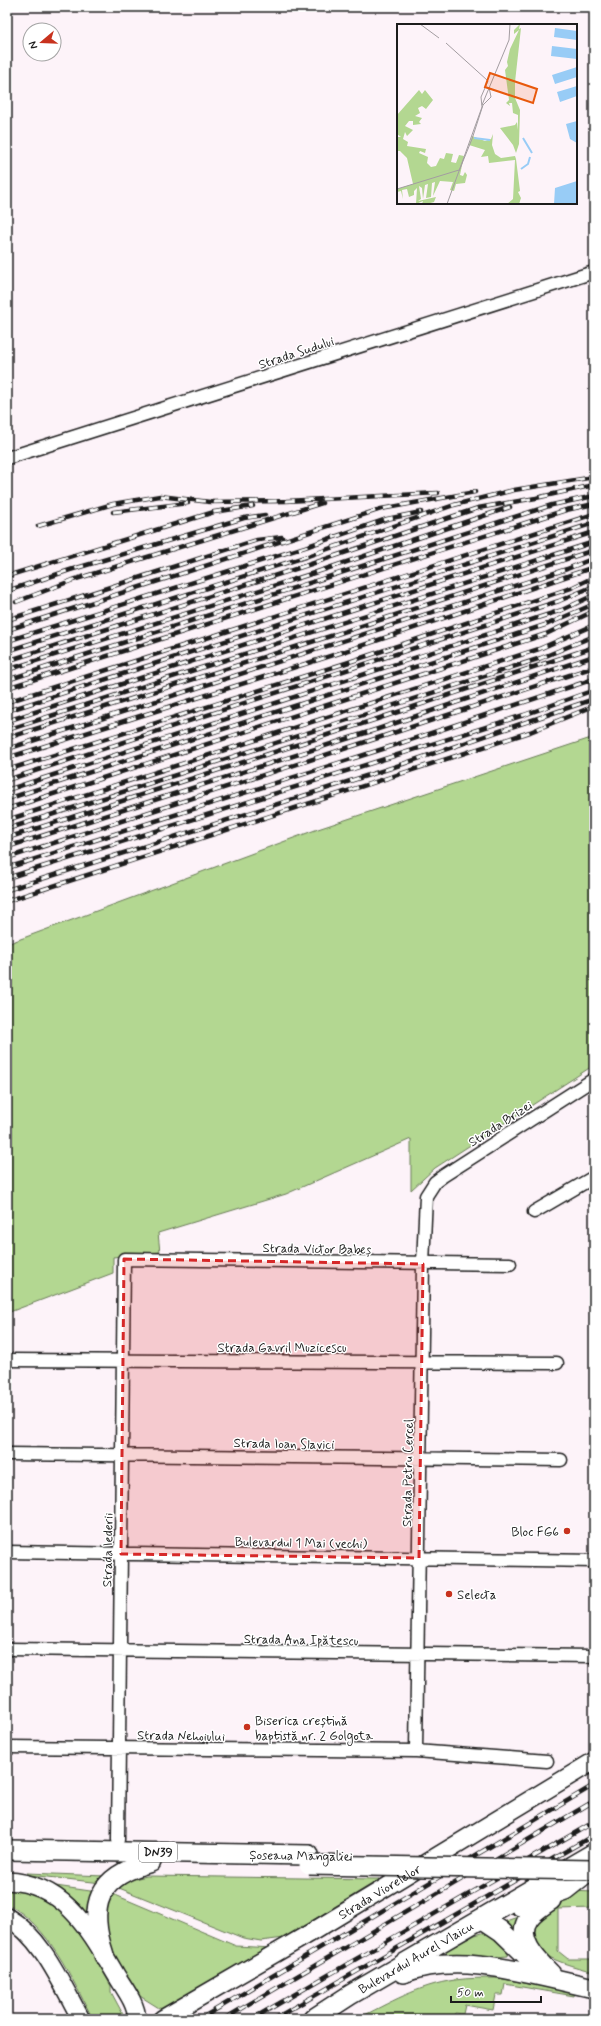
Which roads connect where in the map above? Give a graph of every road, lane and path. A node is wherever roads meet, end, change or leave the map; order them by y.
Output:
1 (594, 272) edge
2 (7, 458) edge
3 (594, 1079) edge
4 (594, 1176) edge
5 (426, 1196) joint
6 (534, 1212) dead end
7 (124, 1259) joint
8 (423, 1264) junction
9 (510, 1264) dead end
10 (7, 1360) edge
11 (123, 1361) junction
12 (423, 1362) junction
13 (557, 1363) dead end
14 (7, 1454) edge
15 (122, 1456) junction
16 (421, 1459) junction
17 (561, 1460) dead end
18 (7, 1552) edge
19 (121, 1554) junction
20 (419, 1558) junction
21 (594, 1561) edge
22 (7, 1649) edge
23 (120, 1650) junction
24 (418, 1654) junction
25 (594, 1656) edge
26 (7, 1747) edge
27 (119, 1748) junction
28 (416, 1751) junction
29 (594, 1761) edge
30 (547, 1762) dead end
31 (118, 1840) dead end
32 (7, 1850) edge
33 (594, 1853) edge
34 (309, 1860) junction
35 (594, 1860) edge
36 (7, 1861) edge
37 (151, 1862) junction
38 (594, 1869) edge
39 (7, 1881) edge
40 (565, 1890) junction
41 (7, 1917) edge
42 (483, 1919) junction
43 (435, 1947) junction
44 (104, 1955) junction
45 (441, 1965) junction
46 (551, 1974) junction
47 (572, 1983) junction
48 (594, 1988) edge
49 (128, 1995) junction
50 (350, 1995) junction
51 (177, 2010) junction
52 (81, 2019) edge
53 (137, 2019) edge
54 (162, 2019) edge
55 (313, 2019) edge

1 - 2 street, Strada Sudului
3 - 5 street, Strada Brizei
4 - 6 street
5 - 8 street, Strada Petru Cercel
7 - 8 street, Strada Victor Babeș
7 - 11 street, Strada Iederii
8 - 9 street, Strada Victor Babeș
8 - 12 street, Strada Petru Cercel
10 - 11 street, Strada Gavril Muzicescu
11 - 12 street, Strada Gavril Muzicescu
11 - 15 street, Strada Iederii
12 - 13 street, Strada Gavril Muzicescu
12 - 16 street, Strada Petru Cercel
14 - 15 street, Strada Ioan Slavici
15 - 16 street, Strada Ioan Slavici
15 - 19 street, Strada Iederii
16 - 17 street, Strada Ioan Slavici
16 - 20 street, Strada Petru Cercel
18 - 19 street, Bulevardul 1 Mai (vechi)
19 - 20 street, Bulevardul 1 Mai (vechi)
19 - 23 street, Strada Iederii
20 - 21 street, Bulevardul 1 Mai (vechi)
20 - 24 street, Strada Petru Cercel
22 - 23 street, Strada Ana Ipătescu
23 - 24 street, Strada Ana Ipătescu
23 - 27 street, Strada Iederii
24 - 25 street, Strada Ana Ipătescu
24 - 28 street, Strada Petru Cercel
26 - 27 street, Strada Nehoiului
27 - 28 street, Strada Nehoiului
27 - 31 street, Strada Iederii
28 - 30 street, Strada Nehoiului
29 - 51 street, Strada Viorelelor
32 - 34 main road, Șoseaua Mangaliei / DN39
33 - 42 main road
34 - 35 main road, Șoseaua Mangaliei / DN39
34 - 37 main road, Șoseaua Mangaliei
34 - 38 main road, Șoseaua Mangaliei, bridge
36 - 37 main road, Șoseaua Mangaliei
37 - 44 main road
38 - 40 main road
39 - 44 street
40 - 42 main road
40 - 46 main road
41 - 52 street
42 - 43 main road, Bulevardul Aurel Vlaicu
42 - 46 main road
43 - 45 main road
43 - 50 main road, Bulevardul Aurel Vlaicu
44 - 49 street
45 - 47 main road, Bulevardul Aurel Vlaicu
45 - 50 main road, Bulevardul Aurel Vlaicu
46 - 47 main road
47 - 48 main road, Bulevardul Aurel Vlaicu
49 - 51 street
49 - 53 street
50 - 55 main road, Bulevardul Aurel Vlaicu
51 - 54 street, Strada Viorelelor

